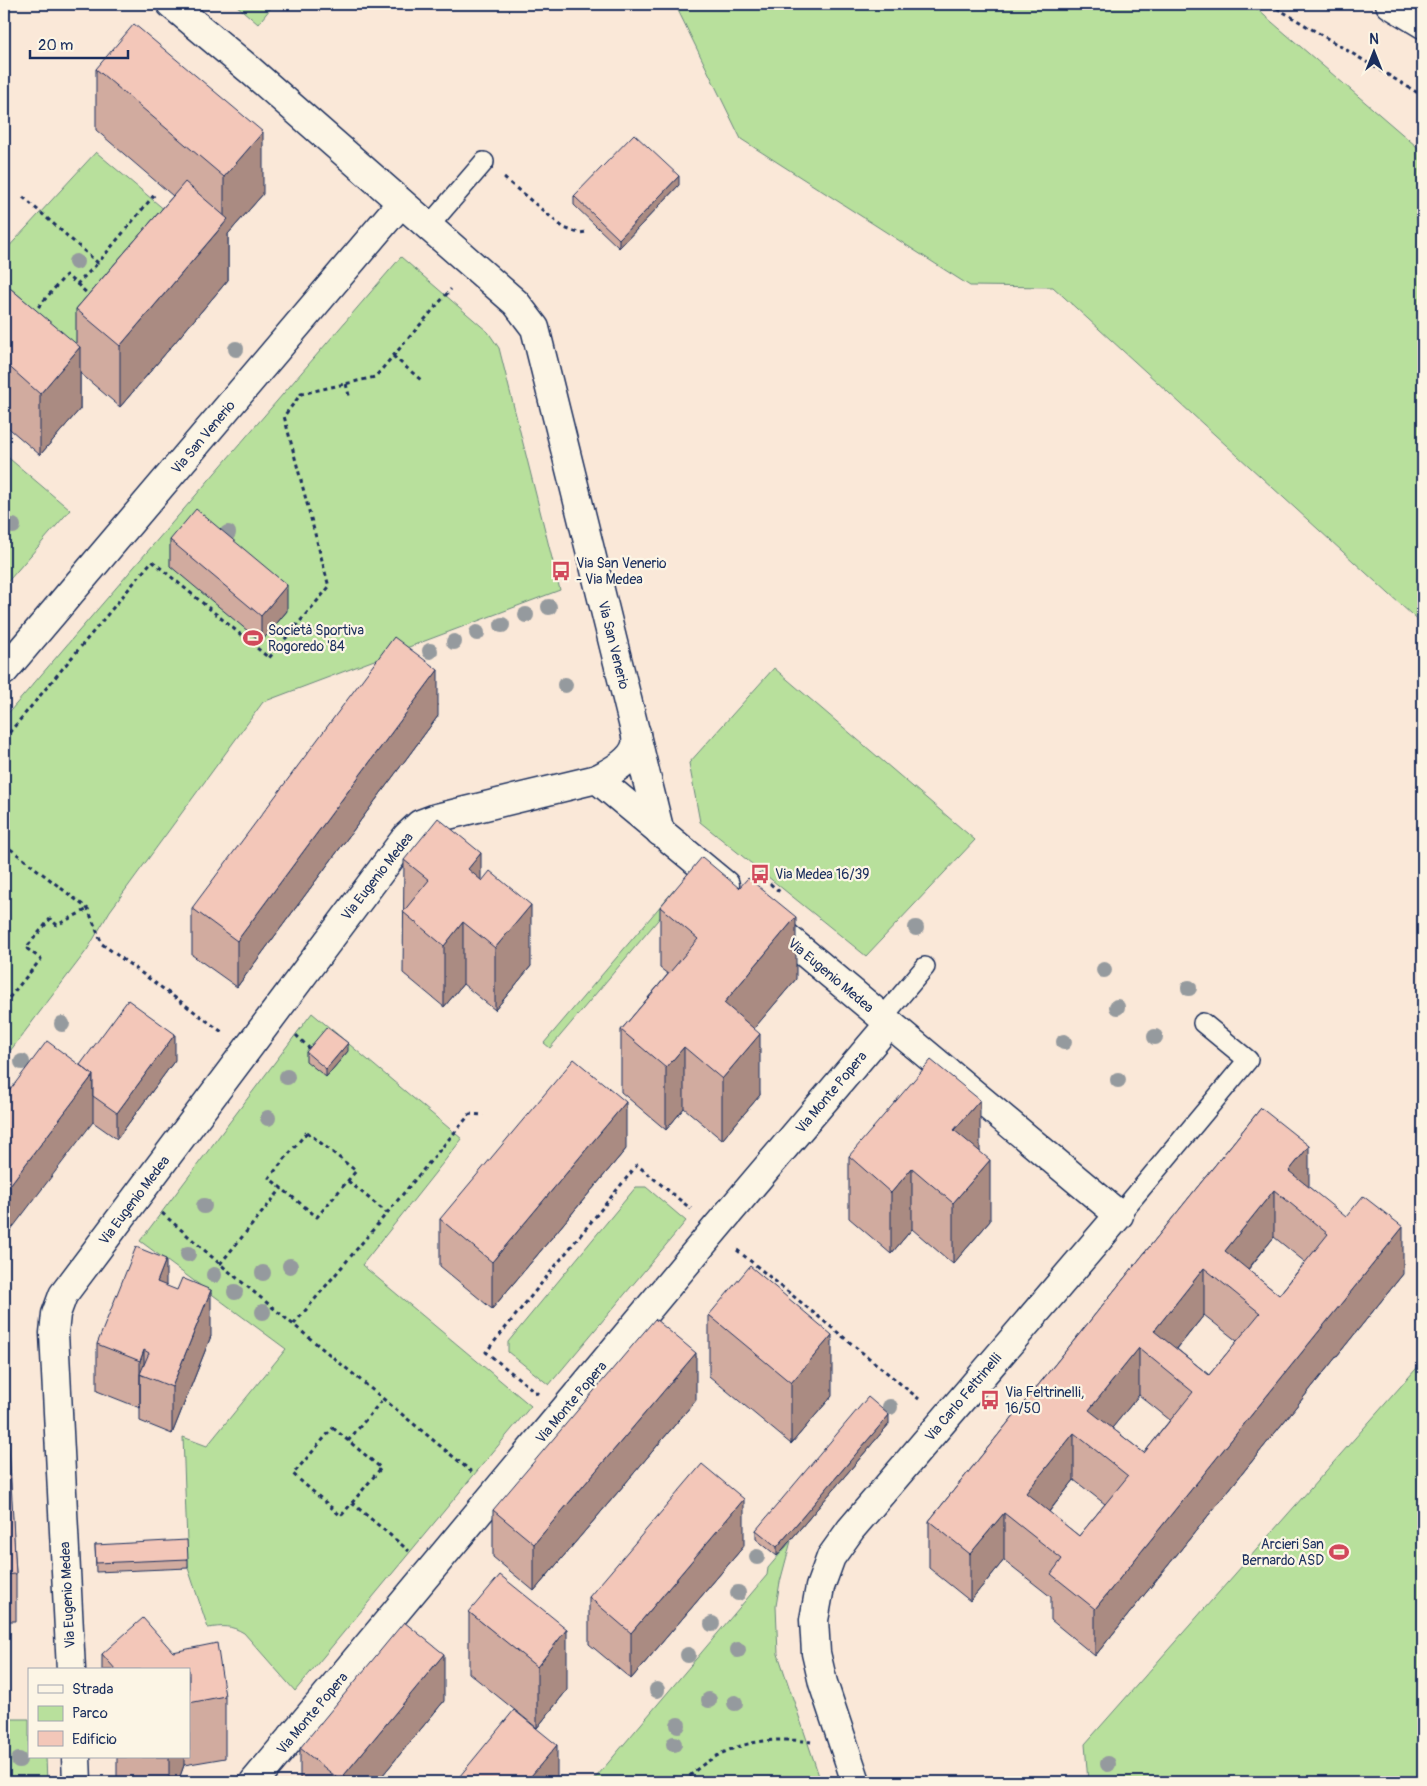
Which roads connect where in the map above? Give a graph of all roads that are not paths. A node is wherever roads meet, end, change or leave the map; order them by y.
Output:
1 (171, 4) edge
2 (1390, 4) edge
3 (1423, 24) edge
4 (484, 162) road end
5 (401, 203) junction
6 (428, 227) junction
7 (4, 671) edge
8 (636, 733) junction
9 (597, 779) junction
10 (660, 832) junction
11 (925, 967) dead end
12 (886, 1021) junction
13 (1203, 1023) dead end
14 (1119, 1215) junction
15 (71, 1668) edge
16 (76, 1758) edge
17 (77, 1782) edge
18 (254, 1782) edge
19 (854, 1782) edge

1 - 5 main road, Via San Venerio
2 - 3 main road
4 - 6 lane
5 - 6 main road, Via San Venerio
5 - 7 main road, Via San Venerio
6 - 8 main road, Via San Venerio
8 - 9 main road
8 - 10 main road, Via San Venerio
9 - 10 main road, Via Eugenio Medea
9 - 15 main road, Via Eugenio Medea
10 - 12 main road, Via Eugenio Medea
11 - 12 lane
12 - 14 main road, Via Eugenio Medea
12 - 18 main road, Via Monte Popera
13 - 14 lane, Via Carlo Feltrinelli
14 - 19 main road, Via Carlo Feltrinelli
16 - 17 main road

